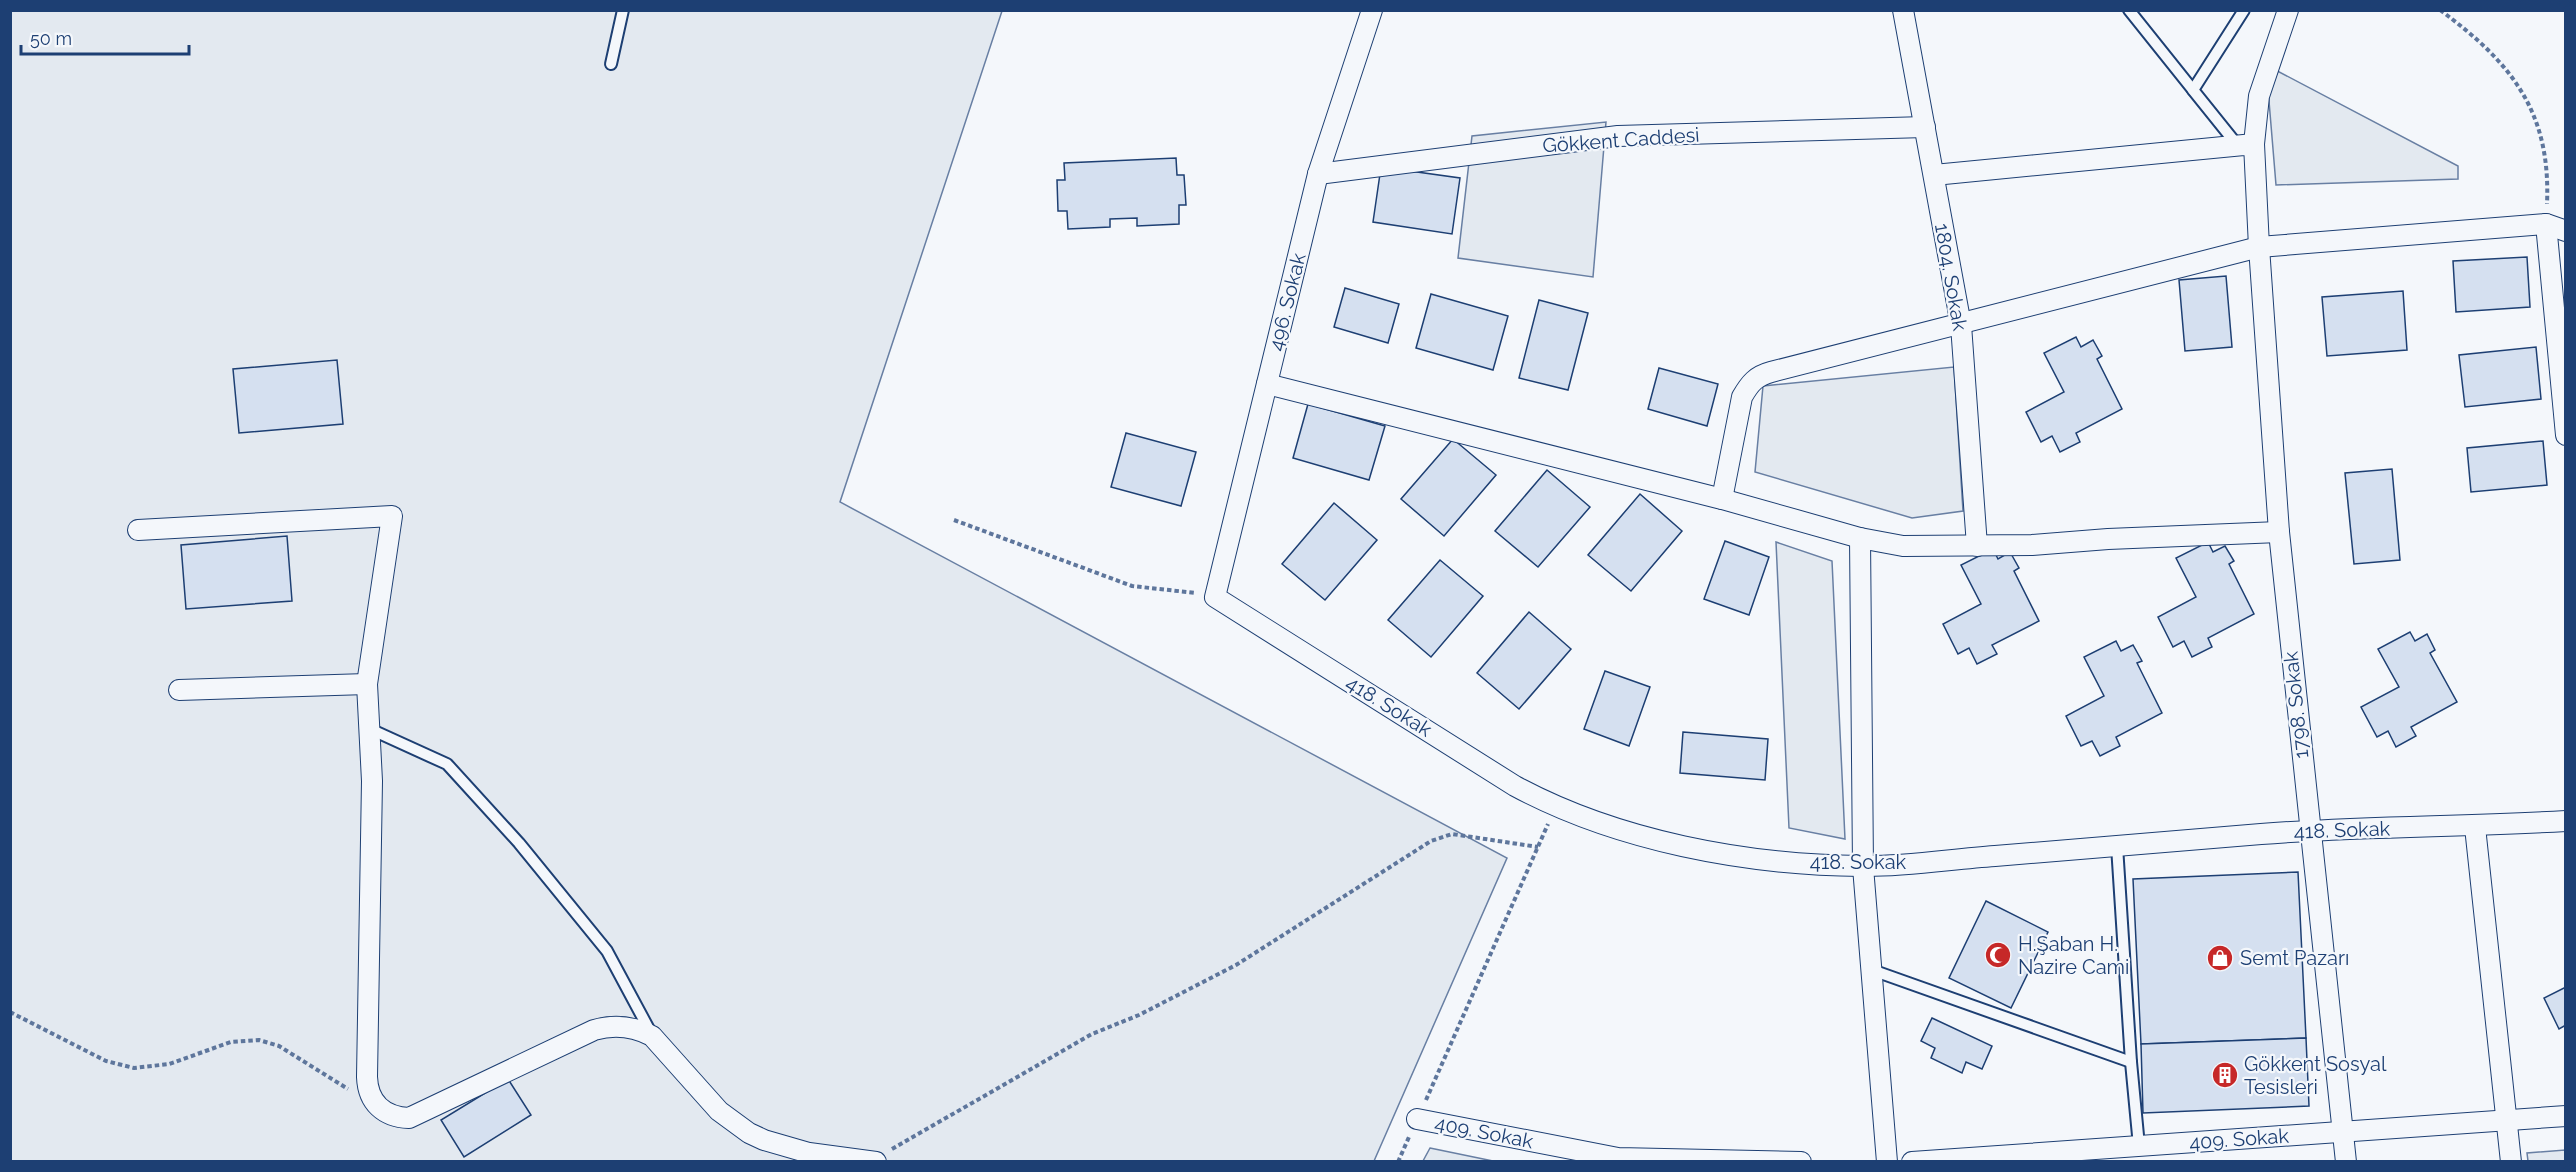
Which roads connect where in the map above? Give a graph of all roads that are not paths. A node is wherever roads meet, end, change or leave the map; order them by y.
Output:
1 (623, 10) edge
2 (1372, 10) edge
3 (1903, 10) edge
4 (2129, 10) edge
5 (2244, 10) edge
6 (2288, 10) edge
7 (612, 64) dead end
8 (2193, 90) junction
9 (1925, 127) junction
10 (2246, 145) junction
11 (1318, 174) junction
12 (1934, 175) junction
13 (2546, 224) junction
14 (2565, 231) edge
15 (2259, 247) junction
16 (1961, 325) junction
17 (1266, 384) junction
18 (2565, 435) edge
19 (1722, 499) junction
20 (138, 530) dead end
21 (2279, 532) junction
22 (1860, 538) junction
23 (1977, 546) junction
24 (1215, 597) joint
25 (367, 684) junction
26 (179, 690) dead end
27 (370, 729) junction
28 (2565, 821) edge
29 (2475, 827) junction
30 (2309, 830) junction
31 (2117, 846) junction
32 (1863, 867) junction
33 (1872, 970) junction
34 (652, 1036) junction
35 (2131, 1062) junction
36 (2565, 1116) edge
37 (1417, 1119) road end
38 (2505, 1120) junction
39 (2342, 1131) junction
40 (2139, 1146) junction
41 (844, 1160) edge
42 (875, 1161) edge
43 (1800, 1161) edge
44 (1887, 1161) edge
45 (1912, 1161) edge
46 (2346, 1161) edge
47 (2511, 1161) edge

1 - 7 lane
2 - 11 street, 496. Sokak
3 - 9 street, 1804. Sokak
4 - 8 lane
5 - 8 lane
6 - 10 street, 1798. Sokak
8 - 10 lane
9 - 11 street, Gökkent Caddesi
9 - 12 street, 1804. Sokak
10 - 12 street
10 - 15 street, 1798. Sokak
11 - 17 street, 496. Sokak
12 - 16 street, 1804. Sokak
13 - 14 street
13 - 15 street
13 - 18 street
15 - 16 street
15 - 21 street, 1798. Sokak
16 - 19 street
16 - 23 street, 1804. Sokak
17 - 19 street
17 - 24 street, 496. Sokak
19 - 22 street
20 - 25 street
21 - 23 street
21 - 30 street, 1798. Sokak
22 - 23 street
22 - 32 street
24 - 32 street, 418. Sokak
25 - 26 street
25 - 27 street
27 - 34 lane
27 - 34 street
28 - 29 street, 418. Sokak
29 - 30 street, 418. Sokak
29 - 38 street
30 - 31 street, 418. Sokak
30 - 39 street, 1798. Sokak
31 - 32 street, 418. Sokak
31 - 35 lane
32 - 33 street
33 - 35 lane
33 - 44 street
34 - 41 street
35 - 40 lane
36 - 38 street, 409. Sokak
37 - 43 street, 409. Sokak
38 - 39 street, 409. Sokak
38 - 47 street
39 - 40 street, 409. Sokak
39 - 46 street, 1798. Sokak
40 - 45 street, 409. Sokak
41 - 42 street

